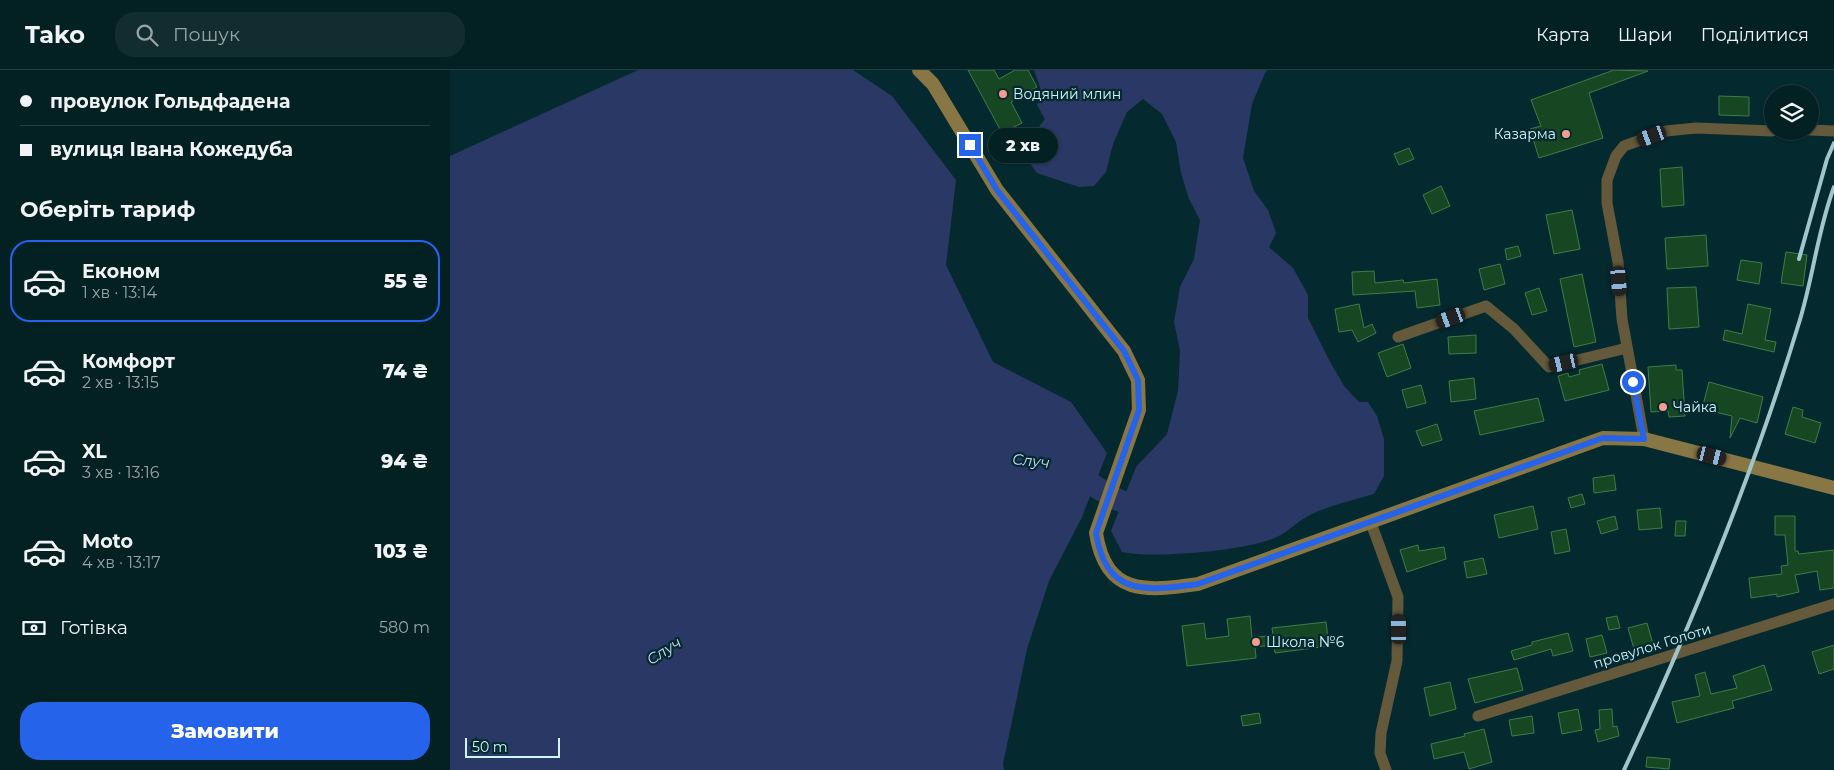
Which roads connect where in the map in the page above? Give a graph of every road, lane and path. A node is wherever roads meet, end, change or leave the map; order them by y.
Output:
1 (919, 70) edge
2 (1819, 130) edge
3 (1834, 130) edge
4 (1764, 131) edge
5 (1398, 337) dead end
6 (1627, 348) junction
7 (1644, 439) junction
8 (1834, 488) edge
9 (1372, 523) junction
10 (1834, 604) edge
11 (1478, 716) dead end
12 (1386, 770) edge

1 - 9 main road
2 - 3 street
4 - 6 street
5 - 6 street
6 - 7 street
7 - 8 main road
7 - 9 main road
9 - 12 street
10 - 11 street, провулок Голоти

